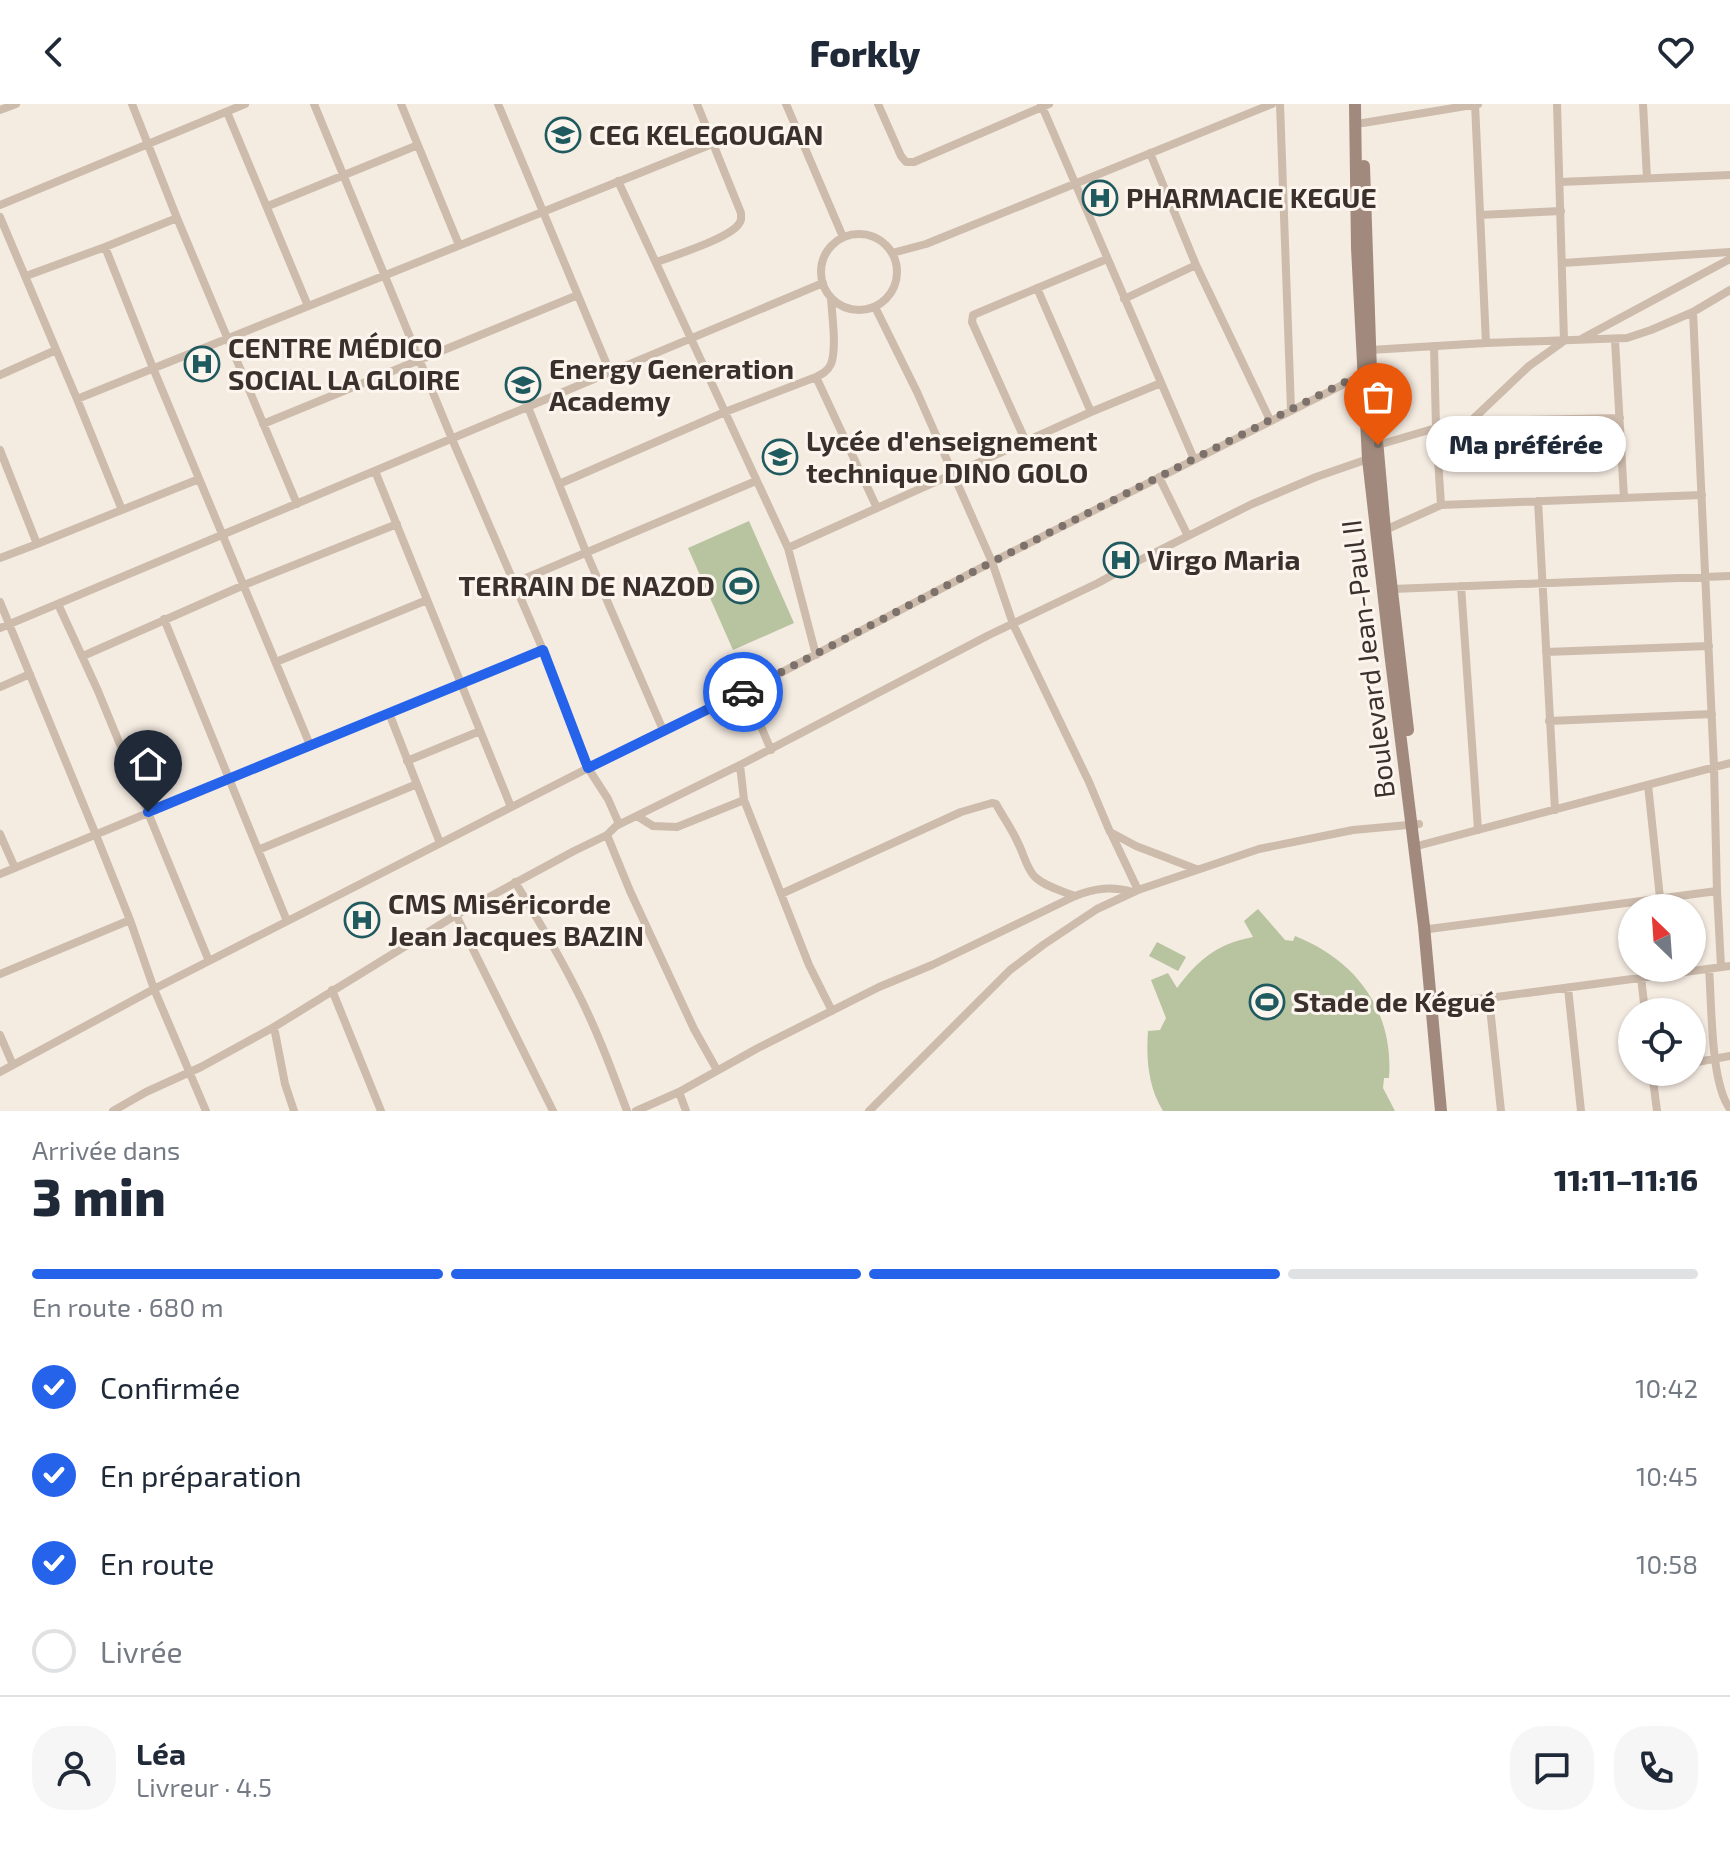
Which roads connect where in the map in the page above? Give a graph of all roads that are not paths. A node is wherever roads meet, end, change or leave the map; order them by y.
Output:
1 (16, 104) edge
2 (132, 104) edge
3 (245, 104) edge
4 (314, 104) edge
5 (401, 104) edge
6 (498, 104) edge
7 (697, 104) edge
8 (786, 104) edge
9 (878, 104) edge
10 (1272, 104) edge
11 (1280, 104) edge
12 (1355, 104) edge
13 (1363, 104) edge
14 (1476, 104) edge
15 (1557, 104) edge
16 (1643, 104) edge
17 (1044, 105) edge
18 (0, 110) edge
19 (227, 112) junction
20 (1363, 123) junction
21 (149, 144) junction
22 (712, 144) junction
23 (418, 145) junction
24 (1150, 153) junction
25 (1730, 175) edge
26 (342, 176) junction
27 (1647, 178) junction
28 (618, 181) junction
29 (1076, 182) junction
30 (1560, 182) junction
31 (0, 205) edge
32 (268, 206) junction
33 (1561, 211) junction
34 (542, 212) junction
35 (1480, 215) junction
36 (0, 217) edge
37 (177, 218) junction
38 (843, 237) junction
39 (459, 245) junction
40 (105, 247) junction
41 (1730, 252) edge
42 (892, 253) junction
43 (1107, 259) junction
44 (1730, 259) edge
45 (657, 262) junction
46 (1563, 263) junction
47 (1196, 265) junction
48 (384, 275) junction
49 (26, 276) junction
50 (823, 283) junction
51 (1037, 288) junction
52 (1730, 290) edge
53 (578, 295) junction
54 (831, 298) junction
55 (1124, 299) junction
56 (308, 306) junction
57 (875, 307) junction
58 (1693, 312) junction
59 (691, 338) junction
60 (227, 339) junction
61 (1615, 340) junction
62 (1564, 341) junction
63 (1579, 341) junction
64 (1486, 343) junction
65 (1434, 346) junction
66 (56, 350) junction
67 (1370, 350) junction
68 (419, 358) junction
69 (153, 368) junction
70 (610, 372) junction
71 (1367, 373) junction
72 (0, 375) edge
73 (816, 377) junction
74 (1161, 383) junction
75 (77, 399) junction
76 (528, 407) junction
77 (1291, 410) junction
78 (725, 412) junction
79 (1091, 412) junction
80 (1620, 418) junction
81 (1270, 420) junction
82 (1471, 421) junction
83 (263, 424) junction
84 (1436, 428) junction
85 (452, 439) junction
86 (1026, 442) junction
87 (1378, 445) junction
88 (0, 450) edge
89 (1194, 459) junction
90 (1368, 459) junction
91 (375, 471) junction
92 (953, 474) junction
93 (1159, 477) junction
94 (199, 479) junction
95 (756, 481) junction
96 (559, 484) junction
97 (1702, 495) junction
98 (1624, 498) junction
99 (1538, 501) junction
100 (297, 504) junction
101 (1441, 505) junction
102 (877, 508) junction
103 (122, 510) junction
104 (397, 524) junction
105 (1385, 530) junction
106 (223, 535) junction
107 (1188, 536) junction
108 (37, 544) junction
109 (788, 548) junction
110 (586, 552) junction
111 (0, 558) edge
112 (992, 562) junction
113 (1730, 576) edge
114 (1706, 577) junction
115 (514, 583) junction
116 (1542, 583) junction
117 (244, 585) junction
118 (1461, 586) junction
119 (1392, 589) junction
120 (427, 600) junction
121 (0, 602) edge
122 (58, 604) junction
123 (164, 619) junction
124 (10, 624) junction
125 (1013, 624) junction
126 (0, 628) edge
127 (1709, 646) junction
128 (543, 650) junction
129 (1546, 652) junction
130 (816, 655) junction
131 (83, 656) junction
132 (276, 662) junction
133 (30, 674) junction
134 (461, 683) junction
135 (0, 687) edge
136 (746, 691) junction
137 (389, 713) junction
138 (1712, 714) junction
139 (1549, 721) junction
140 (663, 730) junction
141 (480, 731) junction
142 (310, 745) junction
143 (771, 750) junction
144 (407, 761) junction
145 (1730, 763) edge
146 (740, 765) junction
147 (1714, 767) junction
148 (588, 768) junction
149 (229, 779) junction
150 (417, 784) junction
151 (1648, 785) junction
152 (744, 800) junction
153 (511, 807) junction
154 (1555, 810) junction
155 (148, 812) junction
156 (637, 816) junction
157 (617, 825) junction
158 (1415, 825) junction
159 (1478, 830) junction
160 (1110, 832) junction
161 (0, 834) edge
162 (96, 835) junction
163 (607, 835) junction
164 (440, 843) junction
165 (1421, 845) junction
166 (258, 850) junction
167 (15, 868) junction
168 (1196, 869) junction
169 (0, 874) edge
170 (515, 882) junction
171 (1135, 891) junction
172 (1717, 891) junction
173 (781, 894) junction
174 (1660, 894) edge
175 (1693, 894) edge
176 (1075, 896) junction
177 (1618, 904) edge
178 (456, 915) junction
179 (130, 920) junction
180 (287, 921) junction
181 (1429, 929) junction
182 (209, 961) junction
183 (1725, 966) edge
184 (1706, 969) edge
185 (1709, 969) junction
186 (0, 974) edge
187 (1618, 980) edge
188 (1568, 988) junction
189 (154, 989) junction
190 (332, 990) junction
191 (1489, 998) junction
192 (1438, 1001) junction
193 (832, 1011) junction
194 (274, 1027) junction
195 (0, 1035) edge
196 (1730, 1056) edge
197 (1715, 1059) junction
198 (1706, 1061) edge
199 (13, 1065) junction
200 (717, 1070) junction
201 (190, 1071) junction
202 (0, 1072) edge
203 (1654, 1086) edge
204 (679, 1092) junction
205 (1730, 1109) edge
206 (115, 1110) edge
207 (206, 1111) edge
208 (294, 1111) edge
209 (381, 1111) edge
210 (553, 1111) edge
211 (627, 1111) edge
212 (636, 1111) edge
213 (686, 1111) edge
214 (869, 1111) edge
215 (1441, 1111) edge
216 (1448, 1111) edge
217 (1501, 1111) edge
218 (1581, 1111) edge
219 (1657, 1111) edge

1 - 18 street
2 - 21 street
3 - 19 street
4 - 26 street
5 - 23 street
6 - 34 street
7 - 22 street
8 - 38 street
9 - 17 street
10 - 24 street
11 - 77 street
12 - 71 main road, Boulevard Jean-Paul II
13 - 20 main road, Boulevard Jean-Paul II
14 - 20 street
14 - 35 street
15 - 30 street
16 - 27 street
17 - 29 street
19 - 21 street
19 - 32 street
20 - 67 main road, Boulevard Jean-Paul II
21 - 31 street
21 - 37 street
22 - 28 street
22 - 45 street
23 - 26 street
23 - 39 street
24 - 29 street
24 - 47 street
25 - 27 street
26 - 32 street
26 - 48 street
27 - 30 street
28 - 34 street
28 - 45 street
29 - 42 street
29 - 43 street
30 - 33 street
32 - 56 street
33 - 35 street
33 - 46 street
34 - 39 street
34 - 53 street
35 - 64 street
36 - 49 street
37 - 40 street
37 - 60 street
38 - 42 street
38 - 50 street
39 - 48 street
40 - 49 street
40 - 69 street
41 - 46 street
42 - 57 street
43 - 51 street
43 - 55 street
44 - 63 street
45 - 59 street
46 - 62 street
47 - 55 street
47 - 81 street
48 - 56 street
48 - 68 street
49 - 66 street
50 - 54 street
50 - 59 street
51 - 79 street
51 - 86 street
52 - 58 street
53 - 68 street
53 - 70 street
54 - 57 street
54 - 73 street
55 - 74 street
56 - 60 street
57 - 92 street
58 - 61 street
58 - 97 street
59 - 70 street
59 - 78 street
60 - 69 street
60 - 83 street
61 - 63 street
61 - 80 street
62 - 63 street
62 - 64 street
62 - 82 street
64 - 65 street
65 - 67 street
65 - 84 street
66 - 72 street
66 - 75 street
67 - 71 main road, Boulevard Jean-Paul II
68 - 83 street
68 - 85 street
69 - 75 street
69 - 94 street
70 - 76 street
71 - 77 street
71 - 87 main road, Boulevard Jean-Paul II
71 - 90 main road, Boulevard Jean-Paul II
73 - 78 street
73 - 102 street
74 - 79 street
74 - 89 street
75 - 103 street
76 - 85 street
76 - 96 street
77 - 81 street
78 - 95 street
78 - 96 street
79 - 86 street
80 - 82 street
80 - 98 street
81 - 89 street
82 - 84 street
83 - 100 street
84 - 87 street
84 - 101 street
85 - 91 street
85 - 115 street
86 - 92 street
87 - 105 main road, Boulevard Jean-Paul II
88 - 108 street
89 - 93 street
90 - 107 street
90 - 158 main road, Boulevard Jean-Paul II
91 - 100 street
91 - 104 street
92 - 102 street
92 - 112 street
93 - 107 street
93 - 112 street
94 - 103 street
94 - 106 street
95 - 109 street
95 - 110 street
96 - 110 street
97 - 98 street
97 - 114 street
98 - 99 street
99 - 101 street
99 - 116 street
100 - 106 street
101 - 105 street
102 - 109 street
103 - 108 street
104 - 117 street
104 - 120 street
105 - 119 main road, Boulevard Jean-Paul II
106 - 117 street
106 - 122 street
107 - 125 street
108 - 111 street
109 - 130 street
110 - 115 street
110 - 140 street
112 - 125 street
112 - 130 street
113 - 114 street
114 - 116 street
114 - 127 street
115 - 128 street
116 - 118 street
116 - 129 street
117 - 123 street
117 - 132 street
118 - 119 street
118 - 159 street
119 - 158 main road, Boulevard Jean-Paul II
120 - 132 street
120 - 134 street
121 - 124 street
122 - 124 street
122 - 131 street
123 - 131 street
123 - 149 street
124 - 126 street
124 - 133 street
125 - 143 street
125 - 160 street
127 - 129 street
127 - 138 street
128 - 134 street
128 - 148 street
129 - 139 street
130 - 136 street
131 - 155 street
132 - 142 street
133 - 135 street
133 - 162 street
134 - 137 street
134 - 141 street
136 - 140 street
136 - 143 street
137 - 142 street
137 - 144 street
138 - 139 street
138 - 147 street
139 - 154 street
140 - 148 street
141 - 144 street
141 - 153 street
142 - 149 street
143 - 146 street
144 - 150 street
145 - 147 street
146 - 152 street
146 - 156 street
147 - 151 street
147 - 172 street
148 - 153 street
148 - 157 street
149 - 155 street
149 - 166 street
150 - 164 street
150 - 166 street
151 - 154 street
151 - 174 street
152 - 156 street
152 - 173 street
153 - 164 street
154 - 159 street
155 - 162 street
155 - 182 street
156 - 157 street
157 - 163 street
158 - 165 main road, Boulevard Jean-Paul II
158 - 168 street
158 - 215 main road, Boulevard Jean-Paul II
159 - 165 street
160 - 168 street
160 - 171 street
161 - 167 street
162 - 167 street
162 - 179 street
163 - 170 street
163 - 200 street
164 - 180 street
165 - 181 main road, Boulevard Jean-Paul II
166 - 180 street
167 - 169 street
168 - 171 street
170 - 178 street
170 - 211 street
171 - 176 street
171 - 214 street
172 - 175 street
172 - 183 street
173 - 176 street
173 - 193 street
176 - 193 street
177 - 181 street
178 - 190 street
178 - 210 street
179 - 186 street
179 - 189 street
180 - 182 street
181 - 192 main road, Boulevard Jean-Paul II
182 - 189 street
183 - 185 street
184 - 185 street
185 - 197 street
187 - 188 street
188 - 191 street
188 - 218 street
189 - 199 street
189 - 201 street
190 - 194 street
190 - 209 street
191 - 192 street
191 - 217 street
192 - 216 main road, Boulevard Jean-Paul II
193 - 200 street
194 - 201 street
194 - 208 street
195 - 199 street
196 - 197 street
197 - 198 street
197 - 205 street
199 - 202 street
200 - 204 street
201 - 206 street
201 - 207 street
203 - 219 street
204 - 212 street
204 - 213 street

